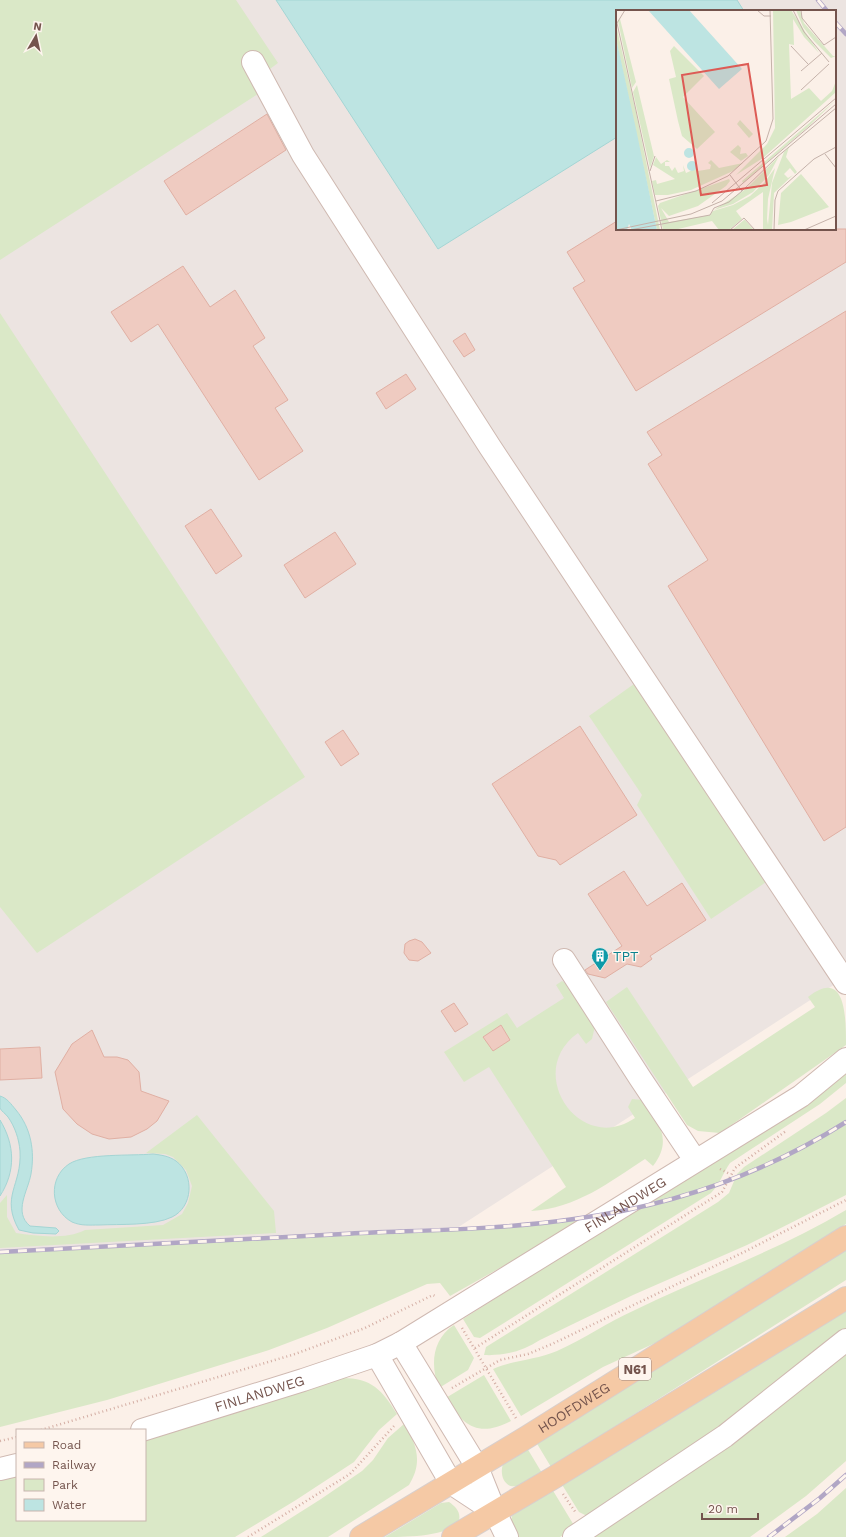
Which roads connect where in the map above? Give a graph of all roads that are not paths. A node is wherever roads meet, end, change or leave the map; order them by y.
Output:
1 (253, 62) dead end
2 (564, 960) dead end
3 (846, 983) edge
4 (846, 1059) edge
5 (695, 1160) junction
6 (846, 1237) edge
7 (846, 1298) edge
8 (846, 1340) edge
9 (401, 1343) junction
10 (377, 1355) junction
11 (145, 1429) edge
12 (16, 1465) edge
13 (477, 1467) junction
14 (0, 1469) edge
15 (451, 1483) junction
16 (494, 1512) junction
17 (361, 1537) edge
18 (452, 1537) edge
19 (507, 1537) edge
20 (574, 1537) edge

1 - 3 street
2 - 5 street
4 - 5 street, FINLANDWEG
5 - 9 street, FINLANDWEG
6 - 13 main road, HOOFDWEG / N61
7 - 16 main road
8 - 20 street
9 - 10 street, FINLANDWEG
9 - 13 street
10 - 11 street, FINLANDWEG
10 - 15 street
12 - 14 street
13 - 15 main road, HOOFDWEG / N61
13 - 16 street
15 - 16 street
15 - 17 main road, HOOFDWEG / N61
16 - 18 main road
16 - 19 street

